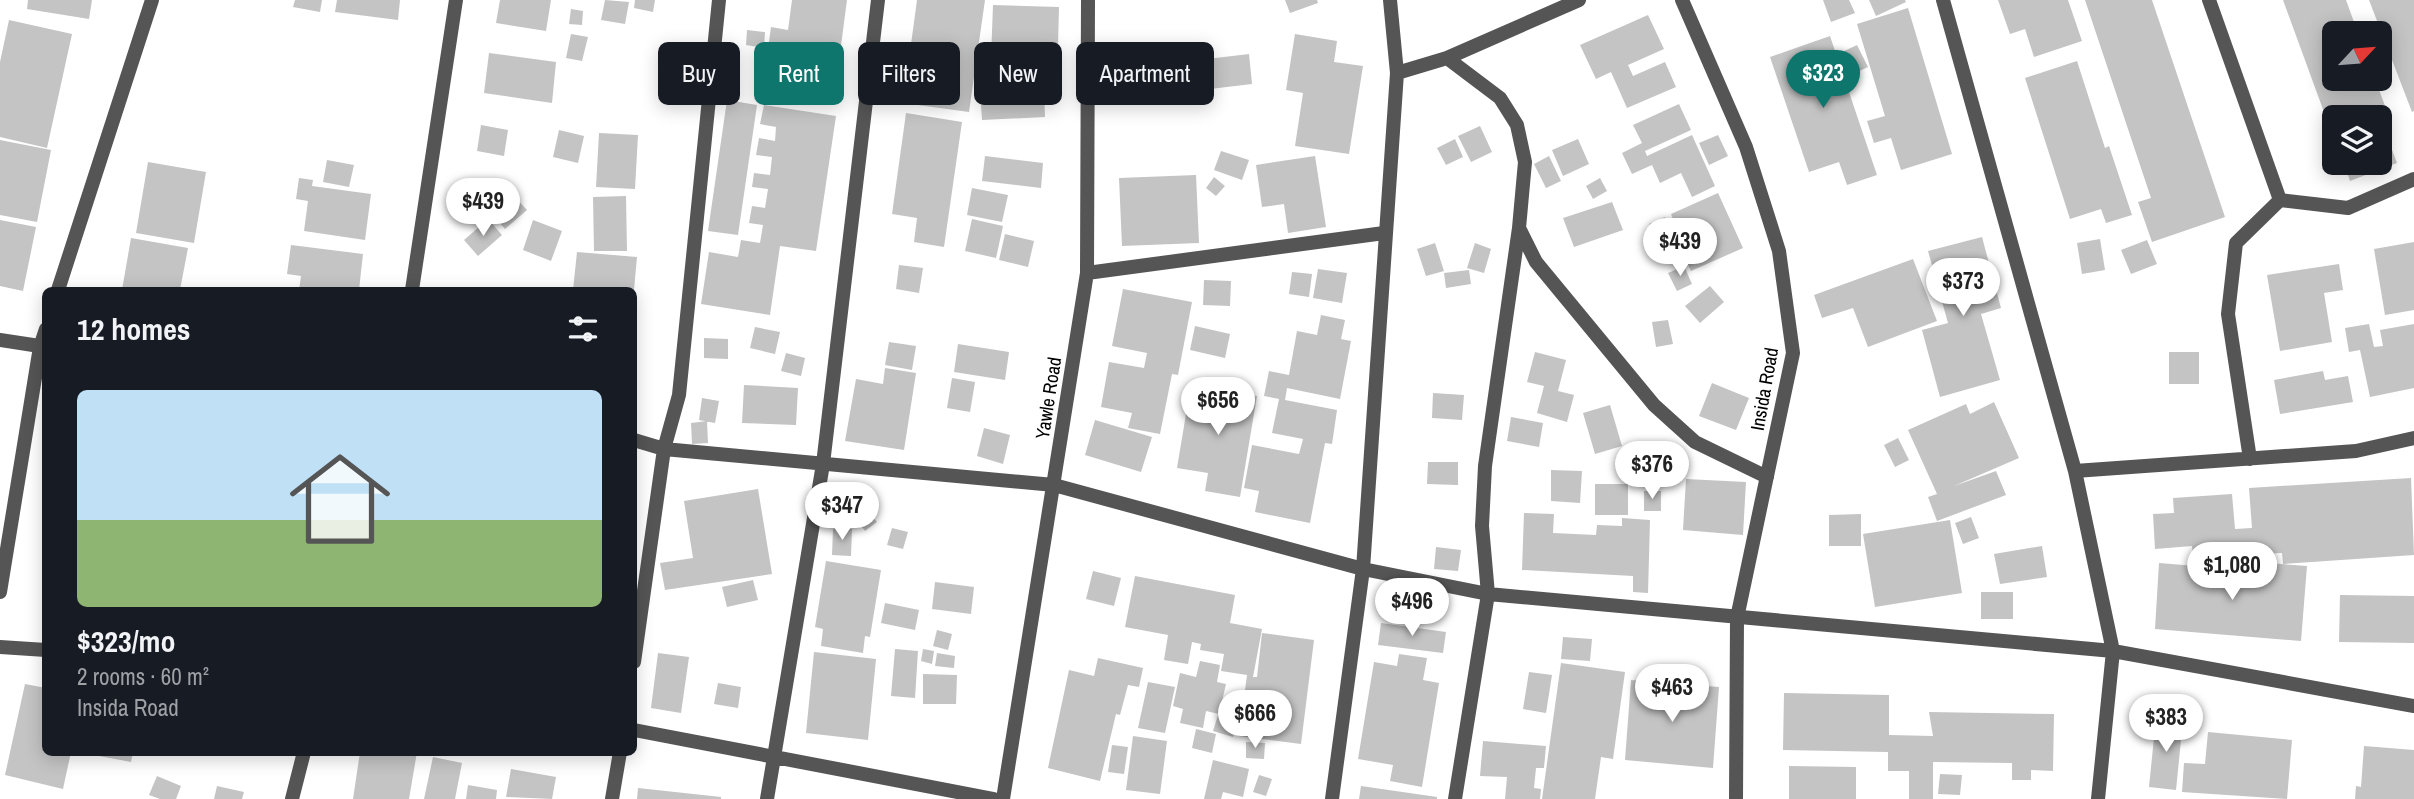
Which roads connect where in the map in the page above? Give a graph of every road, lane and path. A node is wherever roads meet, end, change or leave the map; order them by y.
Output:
1 (152, 0) edge
2 (456, 0) edge
3 (719, 0) edge
4 (878, 0) edge
5 (1088, 0) edge
6 (1390, 0) edge
7 (1580, 0) edge
8 (1682, 0) edge
9 (1943, 0) edge
10 (2209, 0) edge
11 (1447, 58) junction
12 (1397, 73) junction
13 (2414, 179) edge
14 (2280, 200) junction
15 (1519, 228) junction
16 (1384, 233) junction
17 (1087, 273) junction
18 (59, 287) edge
19 (412, 287) edge
20 (0, 340) edge
21 (42, 347) edge
22 (42, 353) edge
23 (2414, 438) edge
24 (637, 441) edge
25 (664, 449) junction
26 (2250, 459) junction
27 (823, 464) junction
28 (2075, 471) junction
29 (1767, 477) junction
30 (1054, 485) junction
31 (1363, 569) junction
32 (0, 592) edge
33 (1488, 594) junction
34 (1737, 618) junction
35 (637, 641) edge
36 (0, 647) edge
37 (42, 650) edge
38 (2113, 651) junction
39 (2414, 706) edge
40 (637, 731) edge
41 (303, 756) edge
42 (619, 756) edge
43 (774, 757) junction
44 (292, 799) edge
45 (612, 799) edge
46 (767, 799) edge
47 (994, 799) edge
48 (1003, 799) edge
49 (1332, 799) edge
50 (1455, 799) edge
51 (1736, 799) edge
52 (2098, 799) edge

1 - 18 street
2 - 19 street
3 - 25 street
4 - 27 street
5 - 17 street, Yawle Road
6 - 12 street
7 - 11 street
8 - 29 street, Insida Road
9 - 28 street
10 - 14 street
11 - 12 street
11 - 15 street
12 - 16 street
13 - 14 street
14 - 26 street
15 - 29 street
15 - 33 street
16 - 17 street
16 - 31 street
17 - 30 street, Yawle Road
20 - 21 street
22 - 32 street
23 - 26 street
24 - 25 street
25 - 27 street
25 - 35 street
26 - 28 street
27 - 30 street
27 - 43 street
28 - 38 street
29 - 34 street, Insida Road
30 - 31 street
30 - 48 street, Yawle Road
31 - 33 street
31 - 49 street
33 - 34 street
33 - 50 street
34 - 38 street
34 - 51 street, Insida Road
36 - 37 street
38 - 39 street
38 - 52 street
40 - 43 street
41 - 44 street
42 - 45 street
43 - 46 street
43 - 47 street

